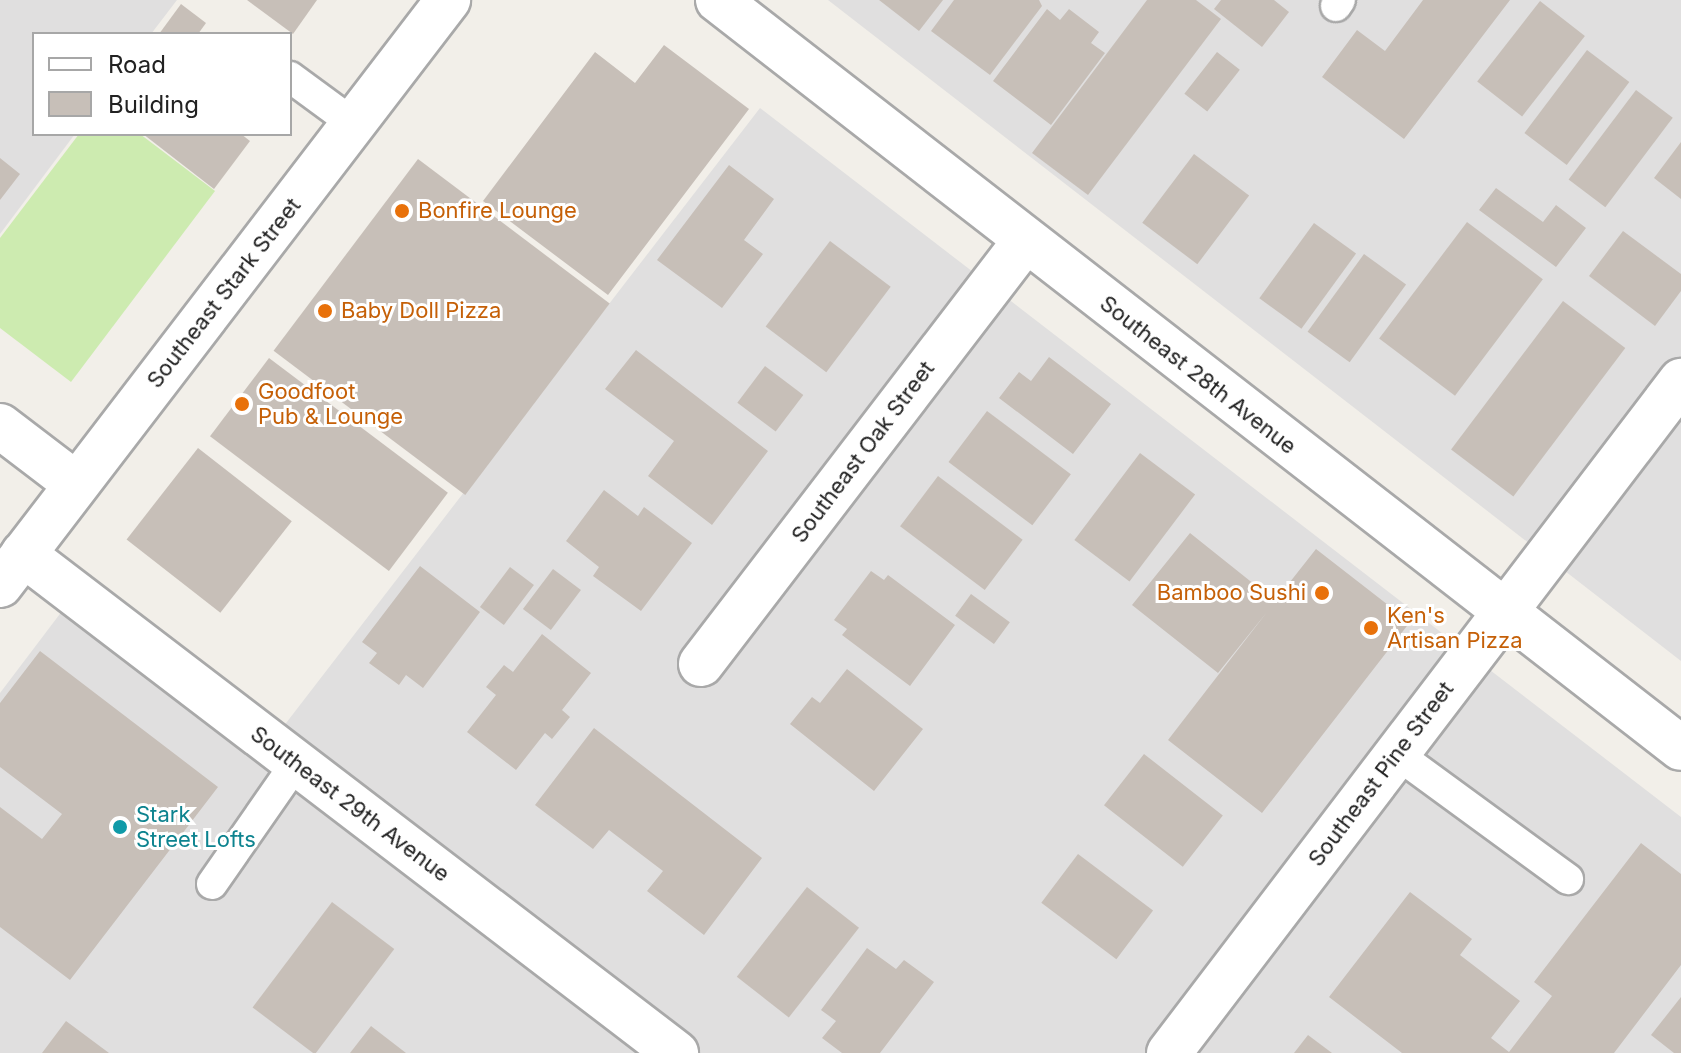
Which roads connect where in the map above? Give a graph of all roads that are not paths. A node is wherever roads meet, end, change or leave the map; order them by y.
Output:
1 (448, 0) edge
2 (718, 0) edge
3 (292, 78) edge
4 (354, 124) junction
5 (1025, 241) junction
6 (1681, 381) edge
7 (0, 426) edge
8 (76, 484) junction
9 (12, 570) edge
10 (1505, 612) junction
11 (701, 664) dead end
12 (1681, 748) edge
13 (1397, 754) junction
14 (296, 763) junction
15 (1568, 879) dead end
16 (212, 884) dead end
17 (676, 1053) edge
18 (1169, 1053) edge

1 - 4 street, Southeast Stark Street
2 - 5 street, Southeast 28th Avenue
3 - 4 lane
4 - 8 street, Southeast Stark Street
5 - 10 street, Southeast 28th Avenue
5 - 11 street, Southeast Oak Street
6 - 10 street, Southeast Pine Street
7 - 8 street
8 - 9 street, Southeast Stark Street
9 - 14 street, Southeast 29th Avenue
10 - 12 street, Southeast 28th Avenue
10 - 13 street, Southeast Pine Street
13 - 15 lane
13 - 18 street, Southeast Pine Street
14 - 16 lane
14 - 17 street, Southeast 29th Avenue

